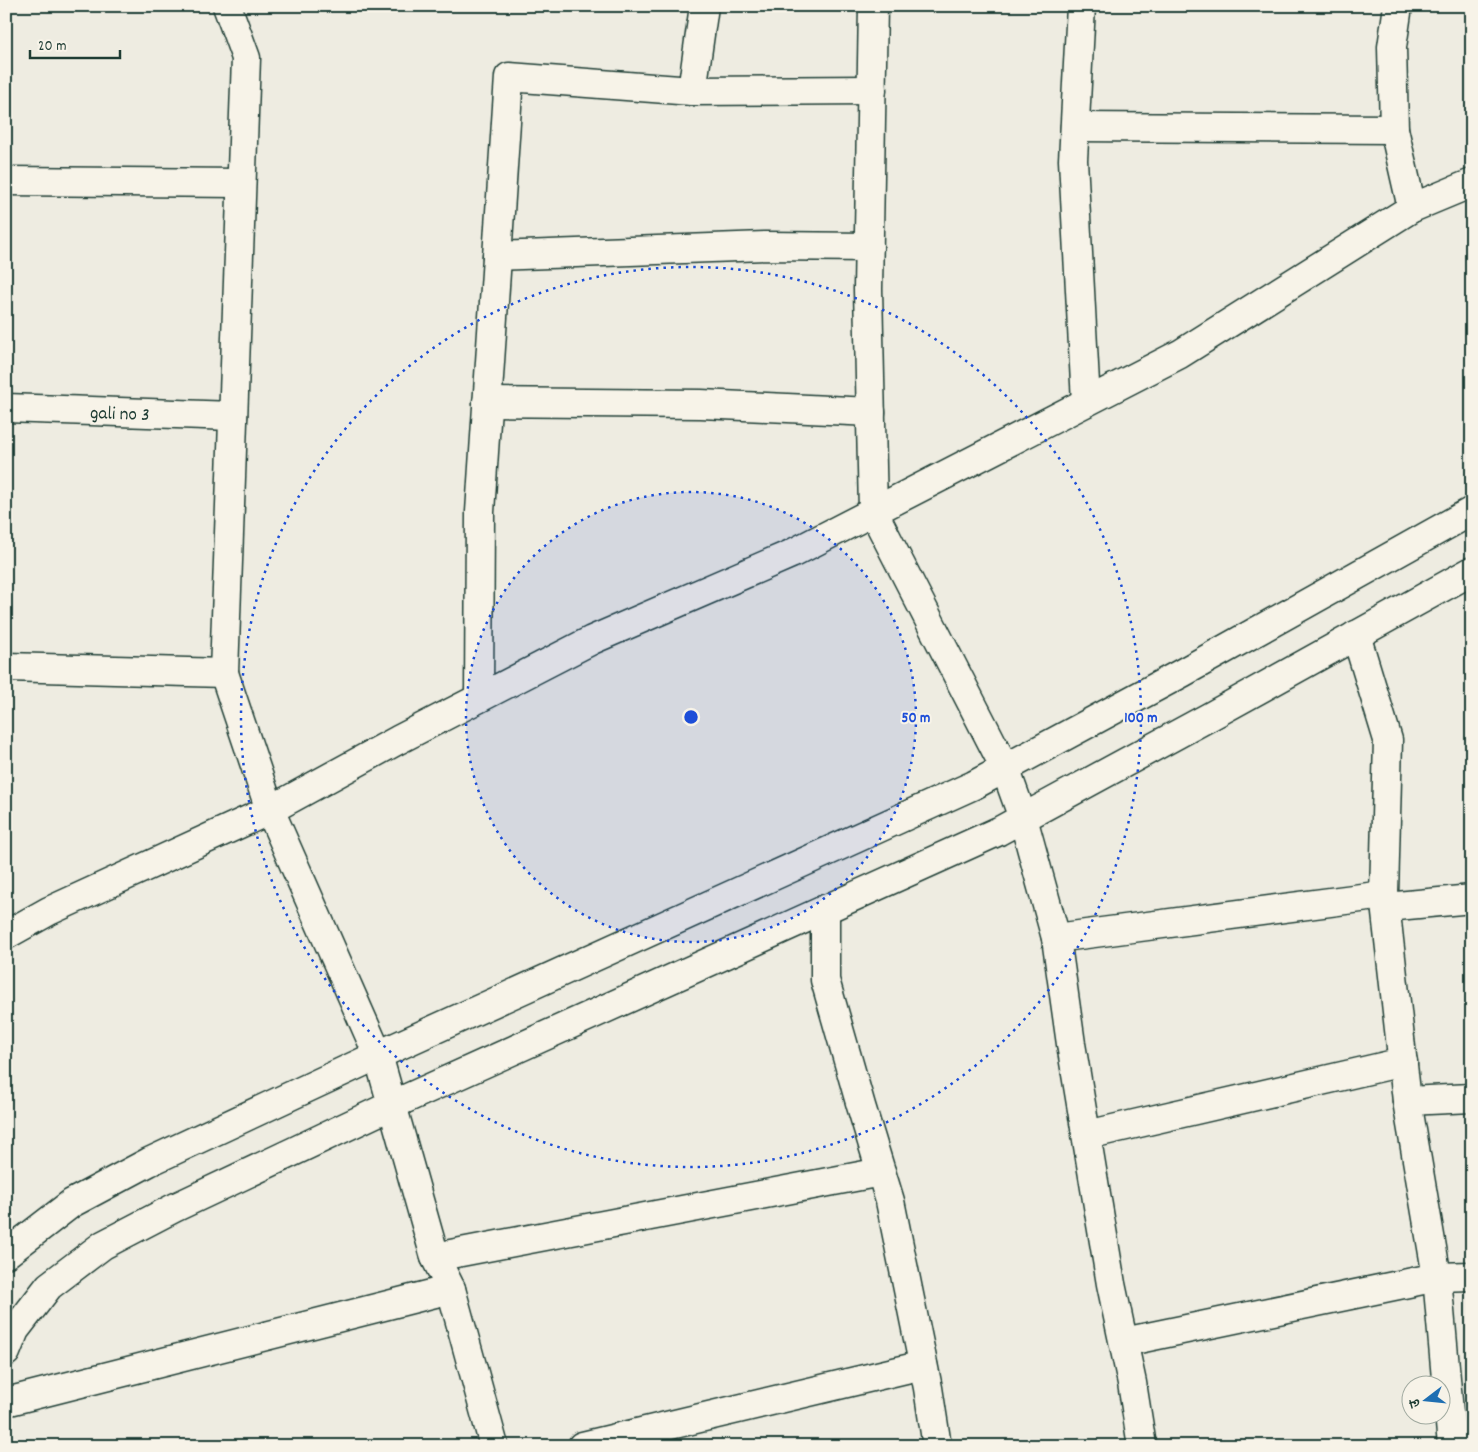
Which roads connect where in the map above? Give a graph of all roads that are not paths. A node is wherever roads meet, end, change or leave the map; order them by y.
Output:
1 (227, 6) edge
2 (704, 6) edge
3 (873, 6) edge
4 (1081, 6) edge
5 (1398, 6) edge
6 (872, 90) junction
7 (692, 91) junction
8 (1075, 127) junction
9 (1394, 129) junction
10 (6, 181) edge
11 (1472, 182) edge
12 (242, 183) junction
13 (1412, 208) junction
14 (869, 247) junction
15 (497, 256) junction
16 (487, 402) junction
17 (1086, 402) junction
18 (6, 408) edge
19 (871, 412) junction
20 (233, 416) junction
21 (1472, 511) edge
22 (873, 512) junction
23 (1472, 571) edge
24 (1356, 635) junction
25 (6, 667) edge
26 (224, 673) junction
27 (479, 698) junction
28 (1005, 768) junction
29 (270, 810) junction
30 (1023, 818) junction
31 (1472, 899) edge
32 (1385, 901) junction
33 (825, 909) junction
34 (6, 935) edge
35 (1056, 938) junction
36 (378, 1055) junction
37 (1403, 1062) junction
38 (1472, 1098) edge
39 (1408, 1101) junction
40 (392, 1105) junction
41 (1087, 1135) junction
42 (881, 1172) junction
43 (6, 1254) edge
44 (435, 1257) junction
45 (1472, 1276) edge
46 (1437, 1277) junction
47 (451, 1289) junction
48 (1124, 1342) junction
49 (6, 1352) edge
50 (924, 1365) junction
51 (6, 1402) edge
52 (1472, 1445) edge
53 (494, 1446) edge
54 (582, 1446) edge
55 (937, 1446) edge
56 (1142, 1446) edge
57 (1452, 1446) edge

1 - 12 street
2 - 7 street
3 - 6 street
4 - 8 street
5 - 9 street
6 - 7 street
6 - 14 street
7 - 15 street
8 - 9 street
8 - 17 street
9 - 13 street
10 - 12 street
11 - 13 street
12 - 20 street
13 - 17 street
14 - 15 street
14 - 19 street
15 - 16 street
16 - 19 street
16 - 27 street
17 - 22 street
18 - 20 street, gali no 3
19 - 22 street
20 - 26 street
21 - 28 street
22 - 27 street
22 - 28 street
23 - 24 street
24 - 30 street
24 - 32 street
25 - 26 street
26 - 29 street
27 - 29 street
28 - 30 street
28 - 36 street
29 - 34 street
29 - 36 street
30 - 33 street
30 - 35 street
31 - 32 street
32 - 35 street
32 - 37 street
33 - 40 street
33 - 42 street
35 - 41 street
36 - 40 street
36 - 43 street
37 - 39 street
37 - 41 street
38 - 39 street
39 - 46 street
40 - 44 street
40 - 49 street
41 - 48 street
42 - 44 street
42 - 50 street
44 - 47 street
45 - 46 street
46 - 48 street
46 - 57 street
47 - 51 street
47 - 53 street
48 - 56 street
50 - 54 street
50 - 55 street
52 - 57 street

